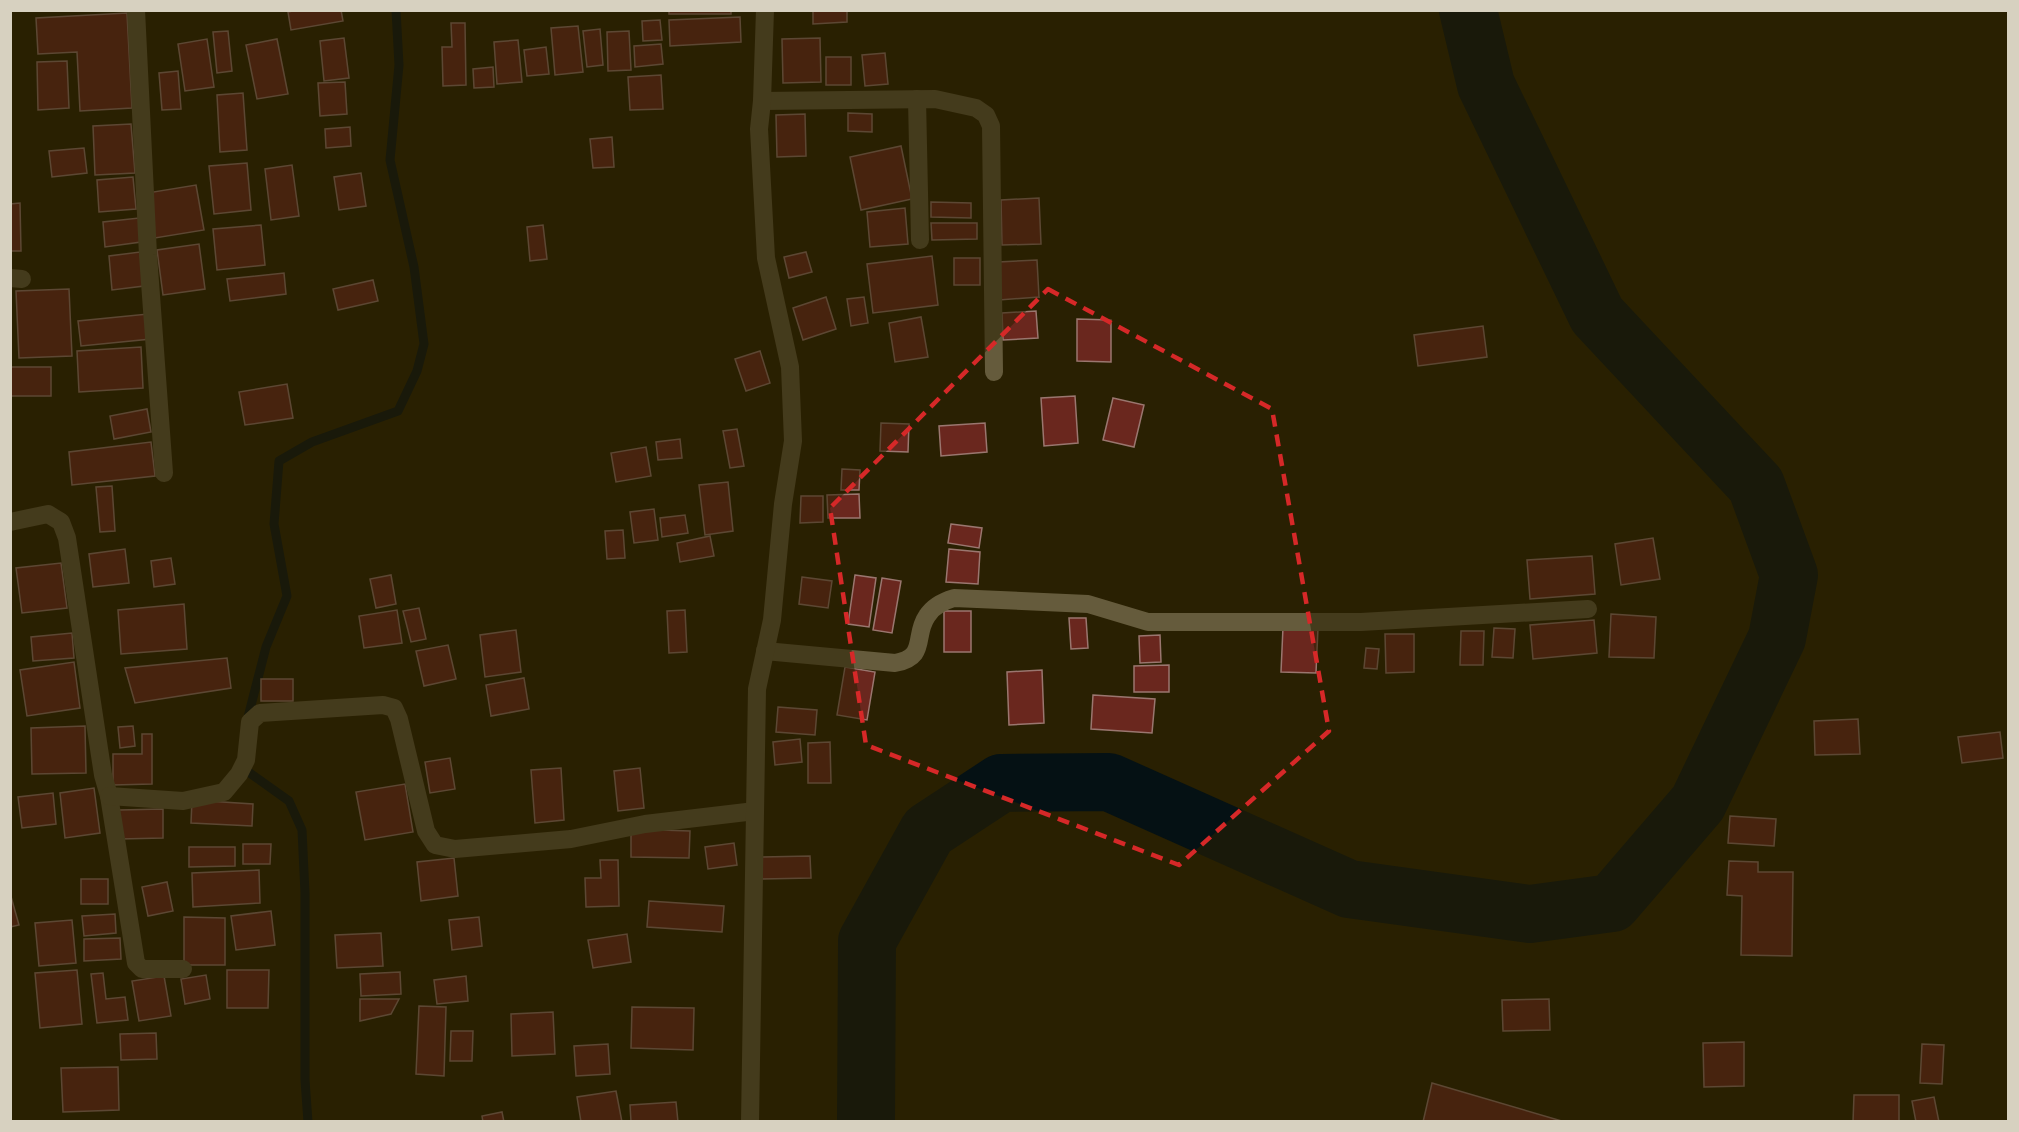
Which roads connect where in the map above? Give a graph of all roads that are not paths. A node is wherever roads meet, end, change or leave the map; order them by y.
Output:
1 (136, 10) edge
2 (765, 10) edge
3 (917, 99) junction
4 (762, 100) junction
5 (920, 240) dead end
6 (994, 372) dead end
7 (164, 473) dead end
8 (10, 522) edge
9 (1588, 609) dead end
10 (765, 651) junction
11 (109, 796) junction
12 (755, 811) junction
13 (183, 969) dead end
14 (750, 1122) edge

1 - 7 street
2 - 4 street
3 - 4 street
3 - 5 street
3 - 6 street
4 - 10 street
8 - 11 street
9 - 10 street
10 - 12 street
11 - 12 street
11 - 13 street
12 - 14 street

